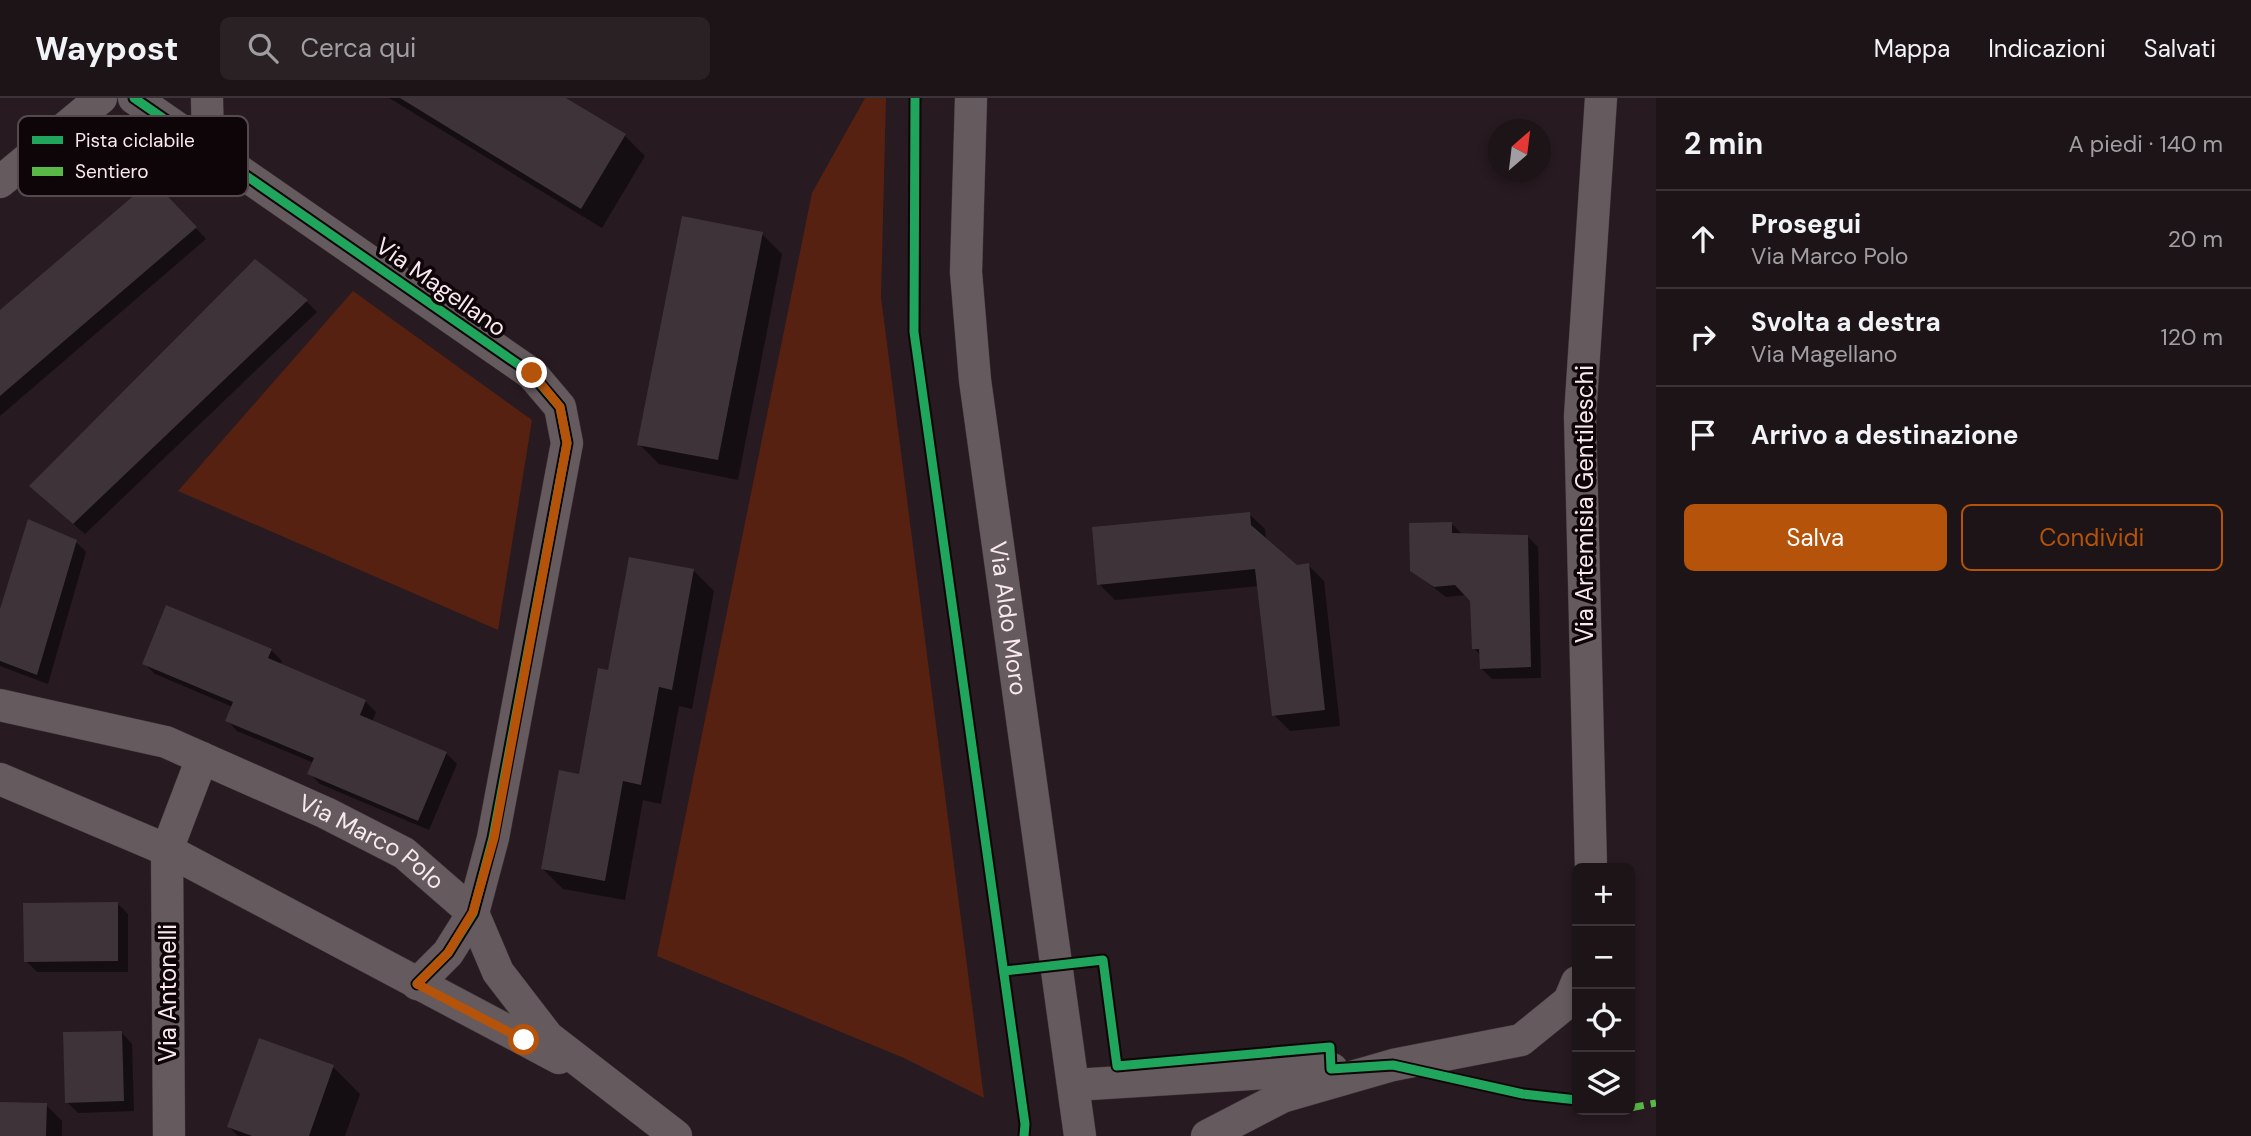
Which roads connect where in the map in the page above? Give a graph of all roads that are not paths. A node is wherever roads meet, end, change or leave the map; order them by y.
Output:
1 (101, 98) edge
2 (134, 98) edge
3 (207, 98) edge
4 (971, 98) edge
5 (1601, 98) edge
6 (79, 116) edge
7 (161, 116) edge
8 (207, 116) edge
9 (18, 167) edge
10 (248, 176) edge
11 (0, 182) edge
12 (0, 705) edge
13 (202, 758) junction
14 (0, 779) edge
15 (167, 850) junction
16 (1591, 863) edge
17 (473, 912) junction
18 (417, 984) junction
19 (1574, 989) edge
20 (1393, 1065) junction
21 (1074, 1085) junction
22 (616, 1089) junction
23 (169, 1136) edge
24 (676, 1136) edge
25 (1080, 1136) edge
26 (1207, 1136) edge

1 - 6 street
2 - 7 street, Via Magellano
3 - 8 street
4 - 21 street, Via Aldo Moro
5 - 16 street, Via Artemisia Gentileschi
9 - 11 street
10 - 17 street, Via Magellano
12 - 13 street, Via Marco Polo
13 - 15 street
13 - 17 street, Via Marco Polo
14 - 15 street, Via Marco Polo
15 - 18 street, Via Marco Polo
15 - 23 street, Via Antonelli
17 - 18 street, Via Magellano
17 - 22 street, Via Marco Polo
18 - 22 street, Via Marco Polo
19 - 20 street
20 - 21 street
20 - 26 street
21 - 25 street, Via Aldo Moro
22 - 24 street, Via Marco Polo

